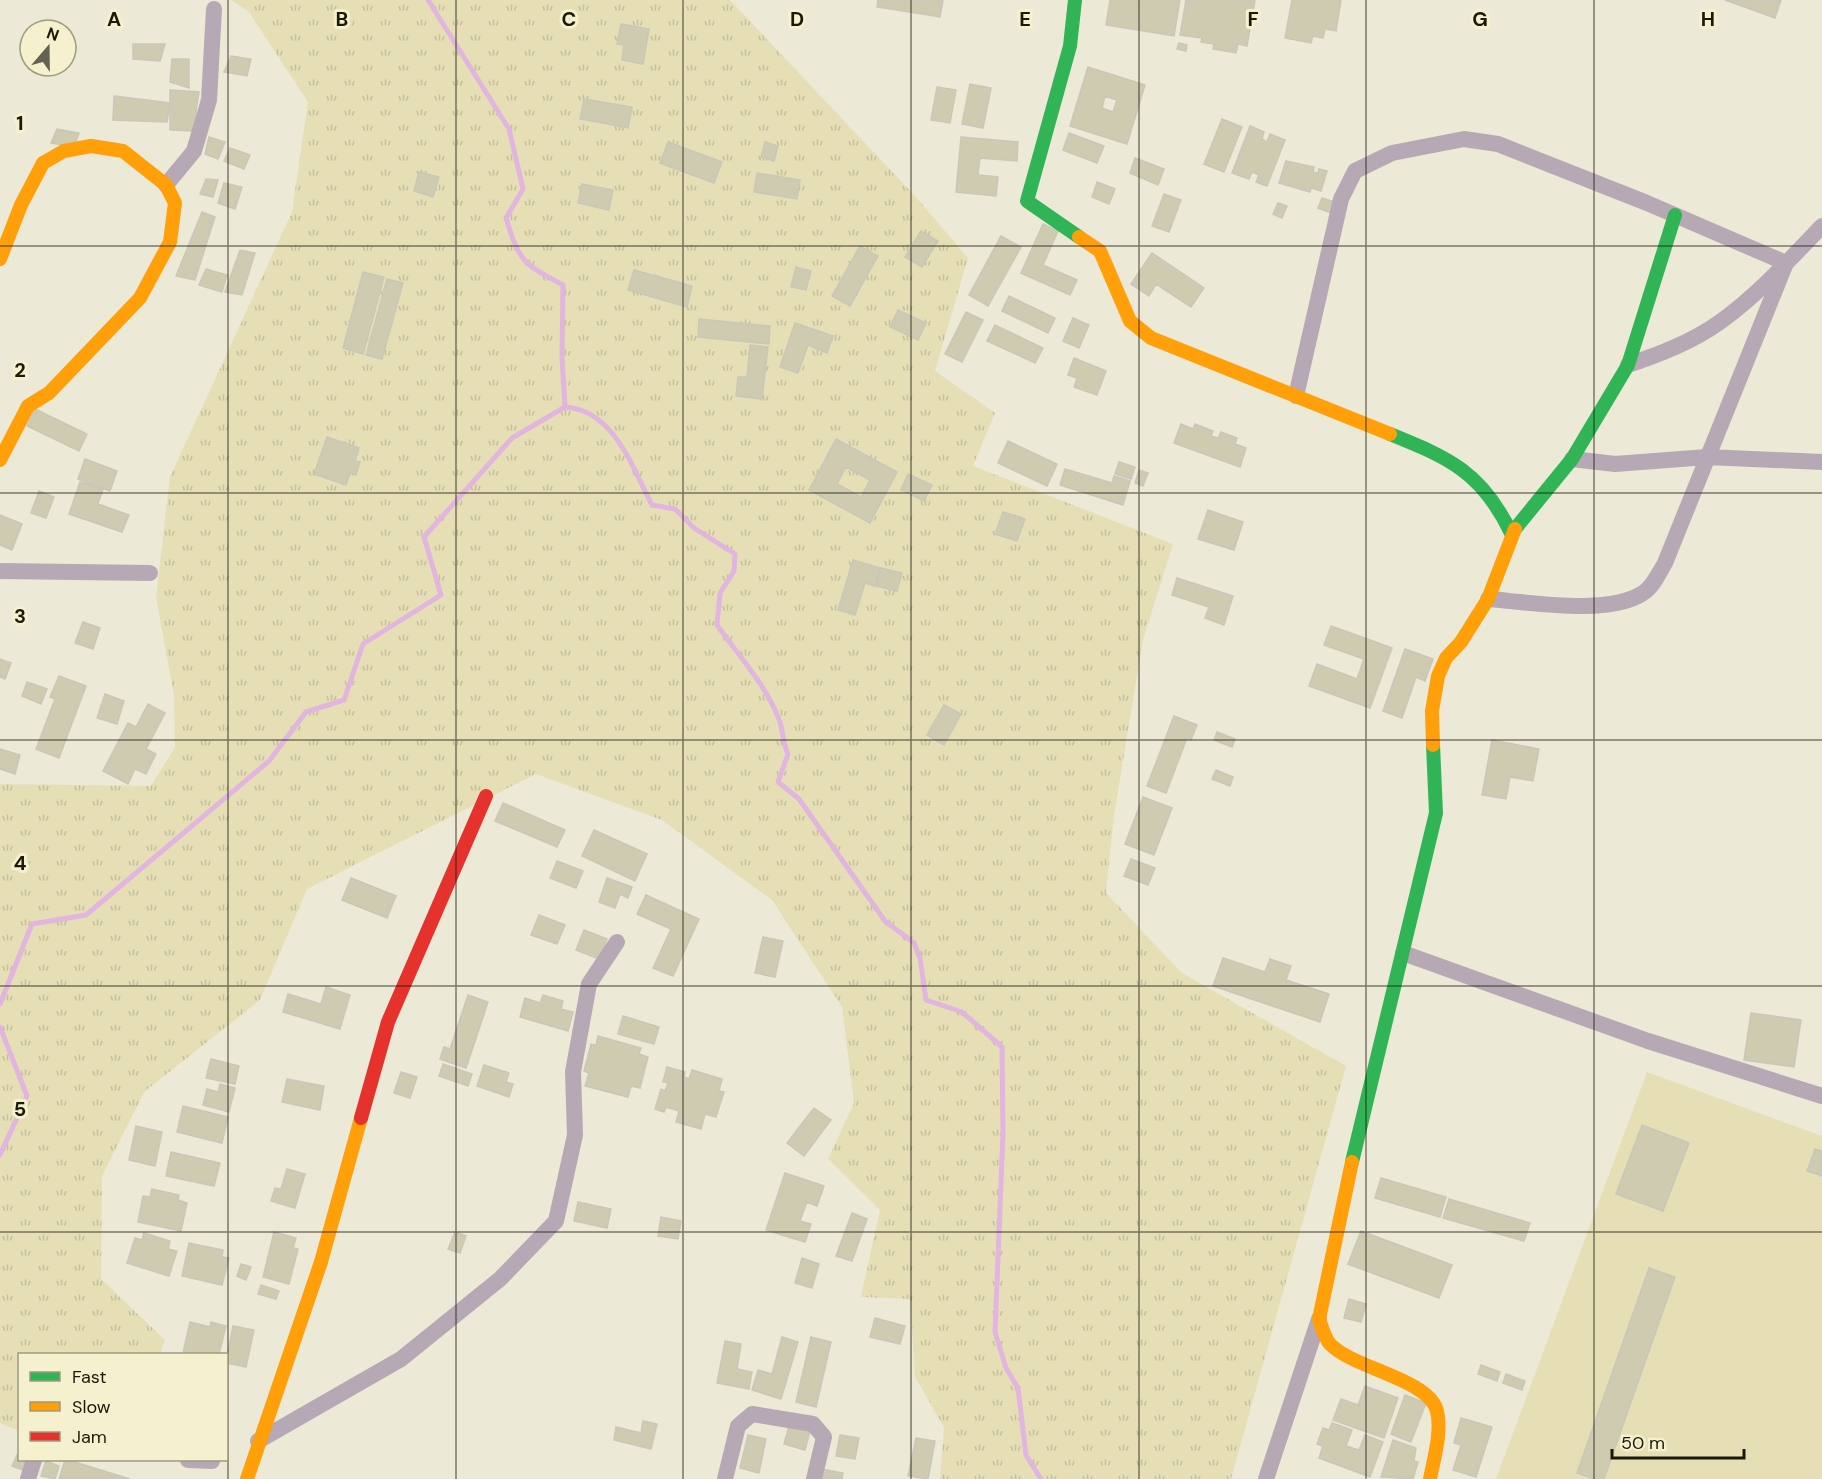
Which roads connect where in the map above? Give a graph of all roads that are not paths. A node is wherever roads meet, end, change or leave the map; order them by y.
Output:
1 (1075, 0) edge
2 (214, 9) dead end
3 (166, 185) junction
4 (1675, 215) junction
5 (1822, 226) edge
6 (0, 258) edge
7 (1786, 263) junction
8 (1628, 366) junction
9 (1296, 396) junction
10 (1707, 457) junction
11 (1572, 459) junction
12 (0, 460) edge
13 (1822, 462) edge
14 (1511, 533) junction
15 (0, 571) edge
16 (150, 573) dead end
17 (1488, 599) junction
18 (486, 796) dead end
19 (617, 942) dead end
20 (1403, 953) junction
21 (1822, 1096) edge
22 (1319, 1319) junction
23 (258, 1441) junction
24 (34, 1461) edge
25 (28, 1479) edge
26 (247, 1479) edge
27 (725, 1479) edge
28 (814, 1479) edge
29 (1266, 1479) edge
30 (1430, 1479) edge

1 - 9 street
2 - 3 street
3 - 6 street
3 - 12 street
4 - 7 street
4 - 8 street
4 - 9 street
5 - 7 street
7 - 8 street
7 - 10 street
8 - 11 street
9 - 14 street
10 - 11 street
10 - 13 street
10 - 17 street
11 - 14 street
14 - 17 street
15 - 16 street
17 - 20 street
18 - 23 street
19 - 23 street
20 - 21 street
20 - 22 street
22 - 29 street
22 - 30 street
23 - 26 street
24 - 25 street
27 - 28 street

